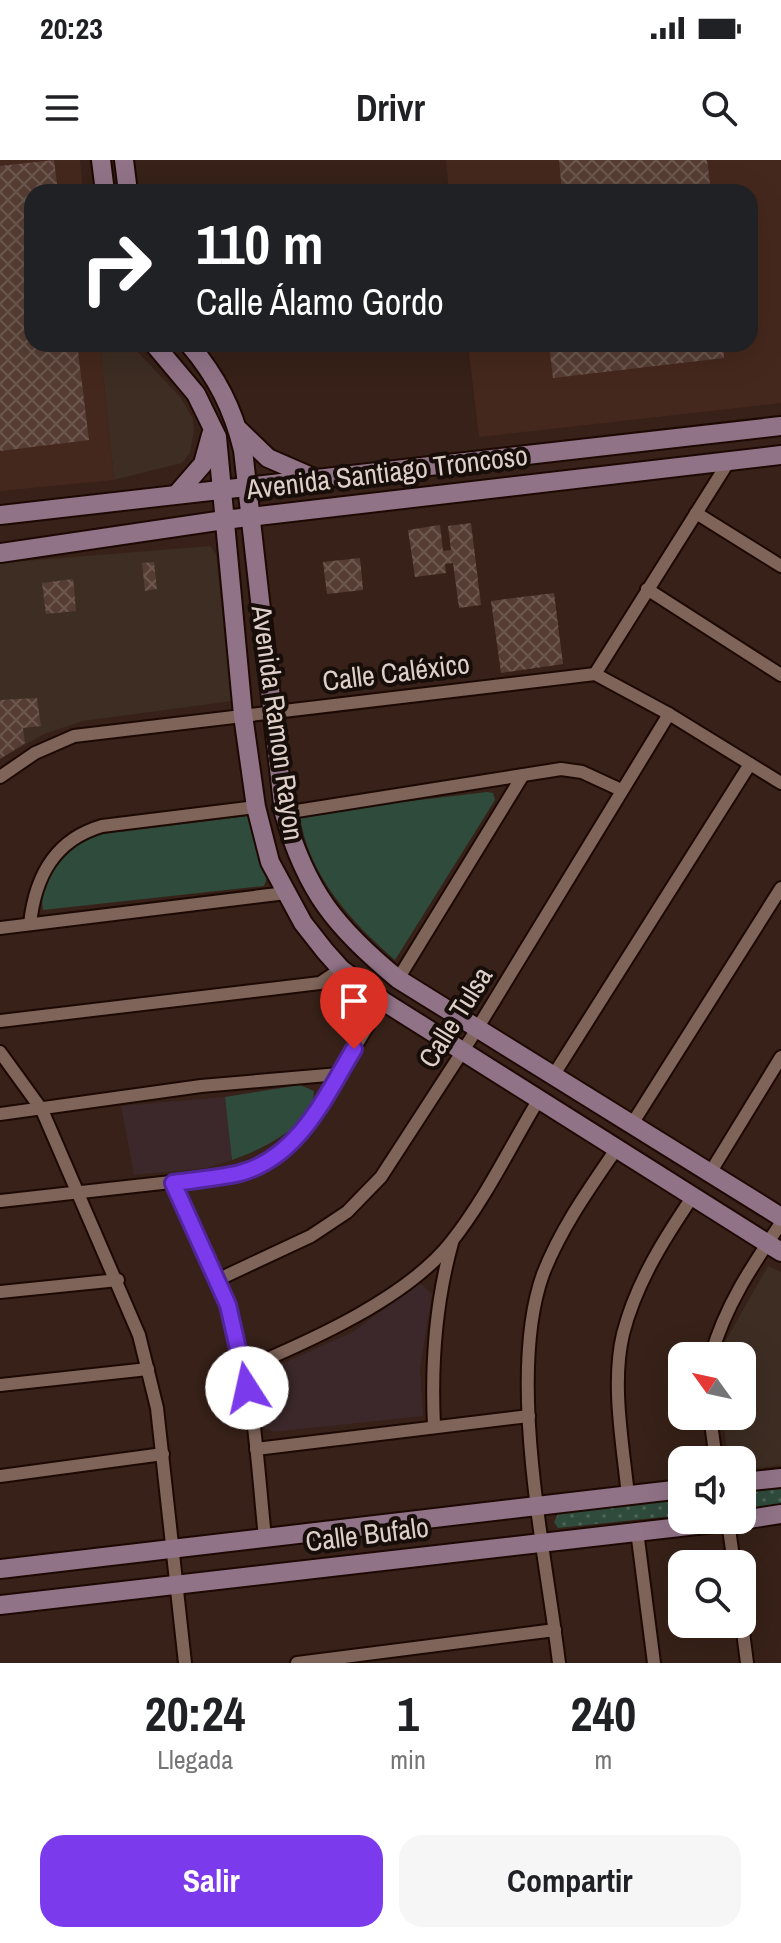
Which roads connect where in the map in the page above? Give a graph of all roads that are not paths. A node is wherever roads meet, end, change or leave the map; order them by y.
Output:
1 (101, 160) edge
2 (124, 160) edge
3 (104, 184) edge
4 (127, 184) edge
5 (161, 352) edge
6 (195, 352) edge
7 (237, 426) junction
8 (781, 426) edge
9 (213, 428) junction
10 (781, 455) edge
11 (729, 461) junction
12 (316, 479) junction
13 (248, 486) junction
14 (220, 490) junction
15 (177, 494) junction
16 (696, 513) junction
17 (0, 515) edge
18 (252, 517) junction
19 (224, 520) junction
20 (0, 553) edge
21 (781, 566) edge
22 (647, 589) junction
23 (595, 674) junction
24 (781, 675) edge
25 (272, 711) junction
26 (669, 714) junction
27 (243, 715) junction
28 (750, 764) junction
29 (523, 775) junction
30 (0, 777) edge
31 (781, 783) edge
32 (621, 790) junction
33 (256, 807) junction
34 (284, 813) junction
35 (781, 888) edge
36 (286, 893) junction
37 (30, 924) junction
38 (0, 928) edge
39 (341, 969) junction
40 (398, 979) junction
41 (383, 1001) junction
42 (0, 1021) edge
43 (477, 1029) junction
44 (463, 1051) junction
45 (0, 1052) edge
46 (781, 1057) edge
47 (339, 1074) junction
48 (553, 1076) junction
49 (539, 1099) junction
50 (42, 1110) junction
51 (0, 1114) edge
52 (632, 1124) junction
53 (617, 1148) junction
54 (710, 1173) junction
55 (173, 1183) junction
56 (78, 1193) junction
57 (693, 1196) junction
58 (0, 1201) edge
59 (781, 1220) edge
60 (452, 1242) junction
61 (774, 1248) edge
62 (118, 1280) junction
63 (217, 1280) junction
64 (0, 1292) edge
65 (715, 1342) edge
66 (148, 1369) junction
67 (244, 1369) junction
68 (0, 1385) edge
69 (529, 1416) junction
70 (434, 1426) junction
71 (256, 1449) junction
72 (163, 1454) junction
73 (0, 1476) edge
74 (781, 1478) edge
75 (756, 1481) edge
76 (668, 1491) edge
77 (628, 1496) junction
78 (539, 1505) junction
79 (781, 1514) edge
80 (756, 1518) edge
81 (668, 1528) edge
82 (637, 1531) junction
83 (265, 1538) junction
84 (544, 1542) junction
85 (172, 1550) junction
86 (0, 1569) edge
87 (175, 1584) junction
88 (0, 1605) edge
89 (555, 1630) junction
90 (744, 1638) edge
91 (185, 1663) edge
92 (297, 1663) edge
93 (559, 1663) edge
94 (654, 1663) edge
95 (747, 1663) edge

1 - 3 main road
2 - 4 main road
5 - 9 main road, Avenida Ramon Rayon
6 - 7 main road, Avenida Ramon Rayon
7 - 12 main road
7 - 13 main road, Avenida Ramon Rayon
8 - 12 main road, Avenida Santiago Troncoso
9 - 14 main road, Avenida Ramon Rayon
9 - 15 main road
10 - 11 main road, Avenida Santiago Troncoso
11 - 16 street
11 - 18 main road, Avenida Santiago Troncoso
12 - 13 main road, Avenida Santiago Troncoso
13 - 14 main road, Avenida Santiago Troncoso
13 - 18 main road, Avenida Ramon Rayon
14 - 15 main road, Avenida Santiago Troncoso
14 - 19 main road, Avenida Ramon Rayon
15 - 17 main road, Avenida Santiago Troncoso
16 - 21 street
16 - 22 street
18 - 19 main road, Avenida Santiago Troncoso
18 - 25 main road, Avenida Ramon Rayon
19 - 20 main road, Avenida Santiago Troncoso
19 - 27 main road, Avenida Ramon Rayon
22 - 23 street
22 - 24 street
23 - 25 street, Calle Caléxico
23 - 26 street
25 - 27 street, Calle Caléxico
25 - 34 main road, Avenida Ramon Rayon
26 - 28 street
26 - 32 street, Calle Tulsa
27 - 30 street, Calle Caléxico
27 - 33 main road, Avenida Ramon Rayon
28 - 31 street
28 - 48 street
29 - 32 street
29 - 34 street
29 - 40 street
32 - 43 street, Calle Tulsa
33 - 36 main road, Avenida Ramon Rayon
33 - 37 street
34 - 40 main road, Avenida Ramon Rayon
35 - 52 street
36 - 37 street
36 - 39 main road, Avenida Ramon Rayon
37 - 38 street
39 - 41 main road, Avenida Ramon Rayon
39 - 42 street
40 - 43 main road, Avenida Ramon Rayon
41 - 44 main road, Avenida Ramon Rayon
41 - 47 street
43 - 44 street, Calle Tulsa
43 - 48 main road, Avenida Ramon Rayon
44 - 49 main road, Avenida Ramon Rayon
44 - 63 street, Calle Tulsa
45 - 50 street
46 - 54 street
47 - 50 street
47 - 55 street
48 - 52 main road, Avenida Ramon Rayon
49 - 53 main road, Avenida Ramon Rayon
49 - 60 street
50 - 51 street
50 - 56 street
52 - 54 main road, Avenida Ramon Rayon
53 - 57 main road, Avenida Ramon Rayon
53 - 69 street
54 - 59 main road, Avenida Ramon Rayon
55 - 56 street
55 - 63 street
56 - 58 street
56 - 62 street
57 - 61 main road, Avenida Ramon Rayon
57 - 77 street
59 - 61 street
60 - 67 street
60 - 70 street
61 - 65 street
62 - 64 street
62 - 66 street
63 - 67 street
66 - 68 street
66 - 72 street
67 - 71 street
69 - 70 street
69 - 78 street
70 - 71 street
71 - 83 street
72 - 73 street
72 - 85 street
74 - 75 main road
76 - 77 main road, Calle Bufalo
77 - 78 main road, Calle Bufalo
78 - 83 main road, Calle Bufalo
78 - 84 street
79 - 80 main road, Calle Bufalo
81 - 82 main road, Calle Bufalo
82 - 84 main road, Calle Bufalo
82 - 94 street
83 - 85 main road, Calle Bufalo
84 - 87 main road, Calle Bufalo
84 - 89 street
85 - 86 main road, Calle Bufalo
85 - 87 street
87 - 88 main road, Calle Bufalo
87 - 91 street
89 - 92 street
89 - 93 street
90 - 95 street

